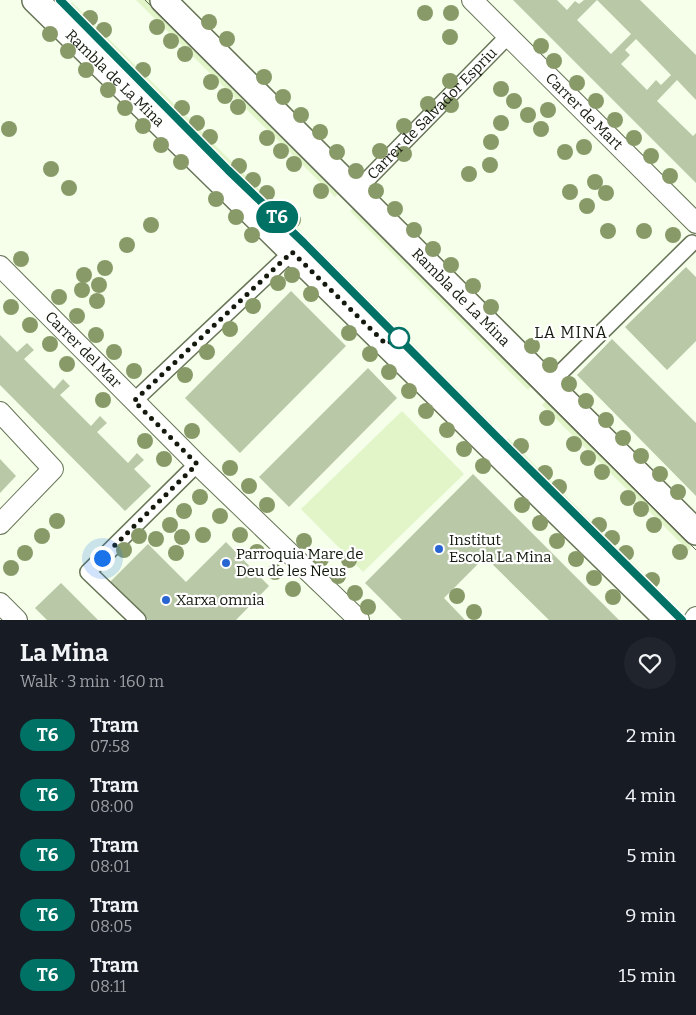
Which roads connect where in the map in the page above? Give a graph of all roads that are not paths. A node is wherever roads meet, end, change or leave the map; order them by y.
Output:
1 (35, 0) edge
2 (163, 0) edge
3 (472, 0) edge
4 (508, 36) junction
5 (355, 192) junction
6 (696, 223) edge
7 (692, 243) dead end
8 (292, 252) junction
9 (0, 266) edge
10 (552, 381) dead end
11 (134, 401) junction
12 (0, 412) edge
13 (197, 464) junction
14 (0, 524) edge
15 (696, 532) edge
16 (0, 603) edge
17 (17, 620) edge
18 (138, 620) edge
19 (358, 620) edge
20 (668, 620) edge

1 - 8 street, Rambla de La Mina
2 - 5 street, Rambla de La Mina
3 - 4 street, Carrer de Mart
4 - 5 street, Carrer de Salvador Espriu
4 - 6 street, Carrer de Mart
5 - 15 street, Rambla de La Mina
7 - 10 street
8 - 11 street
8 - 20 street, Rambla de La Mina
9 - 11 street, Carrer del Mar
11 - 13 street, Carrer del Mar
12 - 14 street
13 - 18 street
13 - 19 street, Carrer del Mar
16 - 17 street

